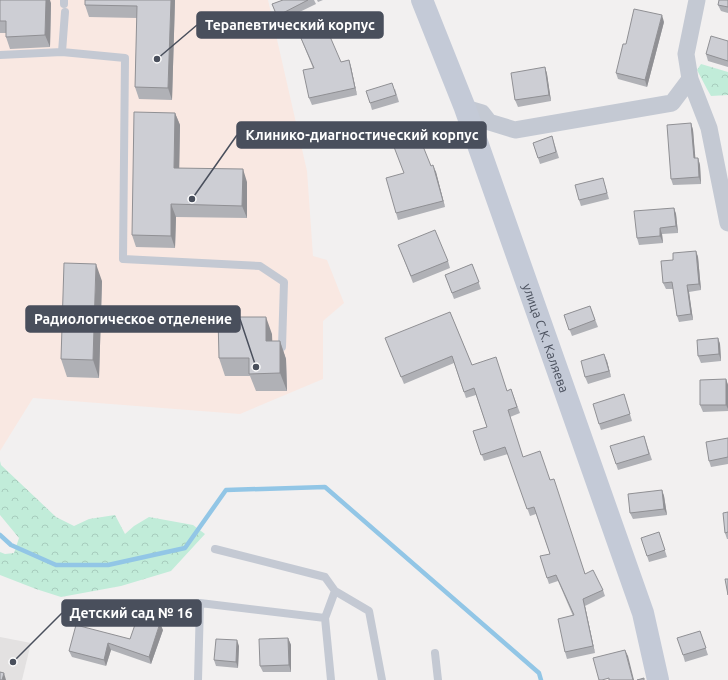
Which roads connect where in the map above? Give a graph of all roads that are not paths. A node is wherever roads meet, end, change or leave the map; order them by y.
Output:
1 (422, 0) edge
2 (697, 0) edge
3 (64, 5) edge
4 (62, 52) junction
5 (0, 55) edge
6 (690, 79) junction
7 (465, 108) junction
8 (728, 223) edge
9 (282, 348) edge
10 (215, 549) dead end
11 (335, 591) junction
12 (325, 618) junction
13 (435, 653) dead end
14 (198, 680) edge
15 (331, 680) edge
16 (382, 680) edge
17 (438, 680) edge
18 (658, 680) edge

1 - 7 street, улица С.К. Каляева
2 - 6 street
3 - 4 lane
4 - 5 lane
4 - 9 lane
6 - 7 street
6 - 8 street
7 - 18 street, улица С.К. Каляева
10 - 11 lane
11 - 12 lane
11 - 16 lane
12 - 14 lane
12 - 15 lane
13 - 17 lane

